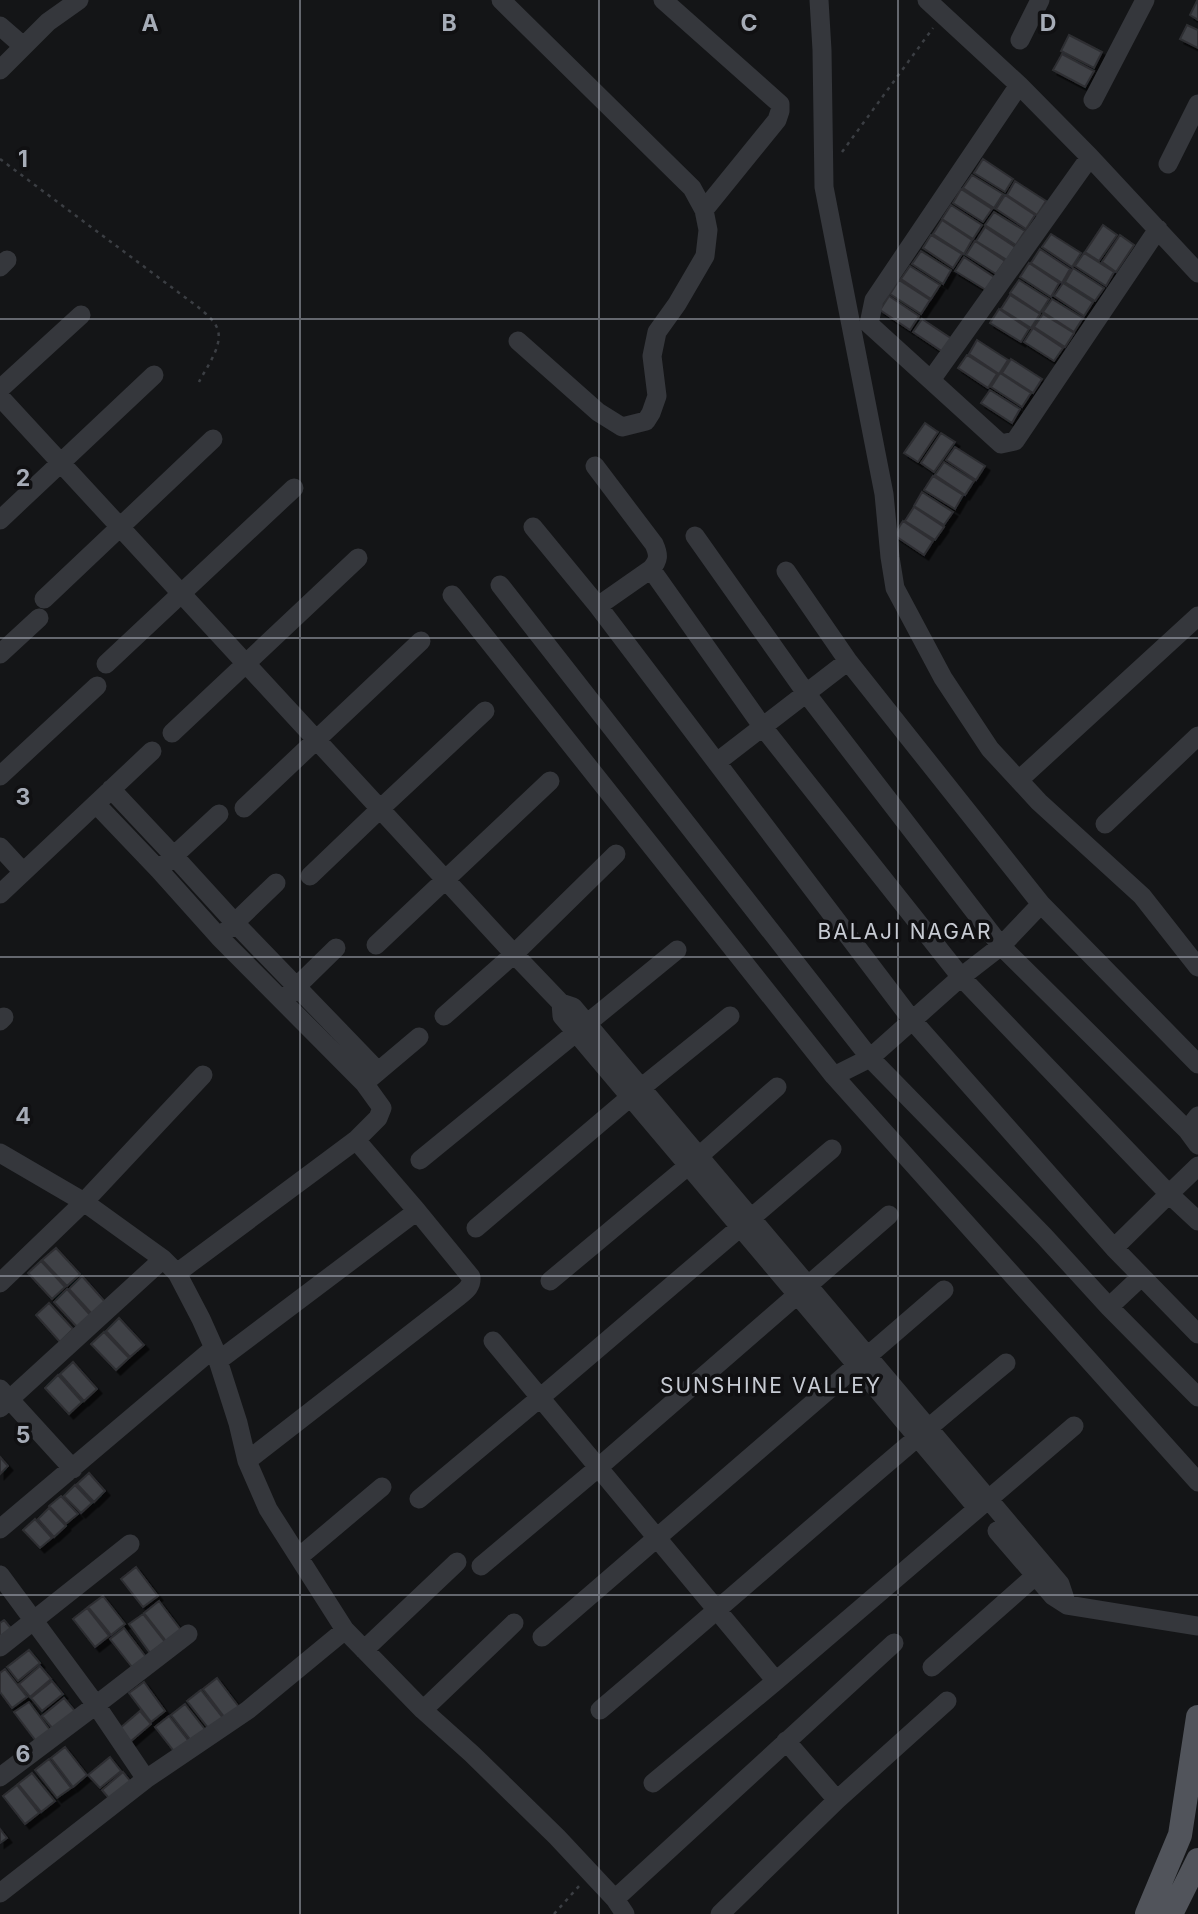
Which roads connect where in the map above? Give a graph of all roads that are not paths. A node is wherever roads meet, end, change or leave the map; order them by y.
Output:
1 (79, 0) edge
2 (501, 0) edge
3 (663, 0) edge
4 (819, 0) edge
5 (927, 0) edge
6 (1040, 0) edge
7 (1144, 0) edge
8 (0, 26) edge
9 (1020, 40) dead end
10 (23, 46) junction
11 (0, 70) edge
12 (1019, 85) junction
13 (1093, 100) dead end
14 (1198, 104) edge
15 (1090, 156) junction
16 (1168, 164) dead end
17 (704, 210) junction
18 (1158, 229) junction
19 (1198, 273) edge
20 (81, 315) dead end
21 (518, 341) dead end
22 (154, 375) dead end
23 (931, 380) junction
24 (0, 388) edge
25 (0, 397) edge
26 (213, 439) dead end
27 (60, 463) junction
28 (595, 466) dead end
29 (294, 488) dead end
30 (0, 520) edge
31 (119, 526) junction
32 (533, 527) dead end
33 (695, 536) dead end
34 (358, 558) dead end
35 (652, 569) junction
36 (786, 571) dead end
37 (500, 585) dead end
38 (181, 594) junction
39 (452, 594) dead end
40 (598, 606) junction
41 (1198, 616) edge
42 (421, 641) dead end
43 (0, 654) edge
44 (848, 661) junction
45 (245, 663) junction
46 (106, 664) dead end
47 (97, 686) dead end
48 (806, 693) junction
49 (485, 711) dead end
50 (762, 726) junction
51 (172, 733) dead end
52 (1198, 736) edge
53 (316, 739) junction
54 (152, 751) dead end
55 (717, 762) junction
56 (0, 776) edge
57 (1019, 780) junction
58 (550, 781) dead end
59 (111, 789) junction
60 (96, 804) junction
61 (244, 808) dead end
62 (380, 808) junction
63 (219, 814) dead end
64 (1105, 824) dead end
65 (0, 847) edge
66 (616, 854) dead end
67 (174, 856) junction
68 (159, 870) junction
69 (23, 872) junction
70 (310, 876) dead end
71 (444, 879) junction
72 (276, 883) dead end
73 (0, 894) edge
74 (1041, 904) junction
75 (235, 923) junction
76 (219, 937) junction
77 (376, 945) dead end
78 (1001, 946) junction
79 (336, 948) dead end
80 (677, 950) dead end
81 (514, 954) junction
82 (1198, 967) edge
83 (961, 977) junction
84 (296, 987) junction
85 (282, 1001) junction
86 (444, 1016) dead end
87 (730, 1016) dead end
88 (912, 1020) junction
89 (581, 1028) junction
90 (419, 1037) dead end
91 (870, 1058) junction
92 (1198, 1064) edge
93 (203, 1075) dead end
94 (834, 1076) junction
95 (371, 1077) junction
96 (777, 1087) dead end
97 (636, 1093) junction
98 (1194, 1130) edge
99 (356, 1140) junction
100 (832, 1149) dead end
101 (1, 1154) edge
102 (420, 1160) dead end
103 (694, 1161) junction
104 (1198, 1167) edge
105 (1169, 1194) junction
106 (84, 1202) junction
107 (417, 1211) junction
108 (889, 1215) dead end
109 (1198, 1221) edge
110 (746, 1222) junction
111 (476, 1228) dead end
112 (1114, 1248) junction
113 (170, 1266) junction
114 (1141, 1277) junction
115 (550, 1281) dead end
116 (0, 1283) edge
117 (944, 1290) dead end
118 (804, 1291) junction
119 (1109, 1307) junction
120 (1198, 1334) edge
121 (493, 1340) dead end
122 (216, 1355) junction
123 (862, 1360) junction
124 (1006, 1363) dead end
125 (1198, 1396) edge
126 (541, 1397) junction
127 (3, 1399) edge
128 (1074, 1426) dead end
129 (923, 1432) junction
130 (247, 1461) junction
131 (599, 1467) junction
132 (73, 1469) junction
133 (1198, 1482) edge
134 (383, 1488) dead end
135 (419, 1499) dead end
136 (982, 1504) junction
137 (0, 1529) edge
138 (657, 1539) junction
139 (130, 1544) dead end
140 (299, 1557) junction
141 (457, 1562) dead end
142 (481, 1566) dead end
143 (1040, 1572) junction
144 (0, 1575) edge
145 (717, 1611) junction
146 (33, 1620) junction
147 (514, 1623) dead end
148 (1198, 1626) edge
149 (345, 1630) junction
150 (187, 1634) dead end
151 (541, 1637) dead end
152 (894, 1643) dead end
153 (0, 1647) edge
154 (364, 1650) junction
155 (932, 1667) dead end
156 (776, 1681) junction
157 (947, 1701) dead end
158 (96, 1705) junction
159 (423, 1710) junction
160 (600, 1710) dead end
161 (1198, 1717) edge
162 (786, 1741) junction
163 (0, 1777) edge
164 (146, 1779) junction
165 (653, 1783) dead end
166 (837, 1800) junction
167 (1198, 1860) edge
168 (0, 1894) edge
169 (620, 1907) edge
170 (720, 1914) edge
171 (1147, 1914) edge
172 (1171, 1914) edge

1 - 10 street
2 - 17 street
3 - 17 street
4 - 57 street
5 - 12 street
6 - 9 street
7 - 13 street
8 - 10 street
10 - 11 street
12 - 15 street
12 - 23 street
14 - 16 street
15 - 18 street
15 - 23 street
17 - 21 street
18 - 19 street
18 - 23 street
20 - 24 street
22 - 27 street
25 - 27 street
26 - 31 street
27 - 30 street
27 - 31 street
28 - 35 street
29 - 38 street
31 - 38 street
31 - 43 street
32 - 40 street
33 - 48 street
34 - 45 street
35 - 40 street
35 - 50 street
36 - 44 street
37 - 91 street
38 - 45 street
38 - 46 street
39 - 94 street
40 - 55 street
41 - 57 street
42 - 53 street
44 - 48 street
44 - 74 street
45 - 51 street
45 - 53 street
47 - 56 street
48 - 50 street
48 - 78 street
49 - 62 street
50 - 55 street
50 - 83 street
52 - 64 street
53 - 61 street
53 - 62 street
54 - 59 street
55 - 88 street
57 - 82 street
58 - 71 street
59 - 60 street
59 - 67 street
60 - 68 street
60 - 69 street
62 - 70 street
62 - 71 street
63 - 67 street
65 - 69 street
66 - 81 street
67 - 68 street
67 - 75 street
68 - 76 street
69 - 73 street
71 - 77 street
71 - 81 street
72 - 75 street
74 - 78 street
74 - 92 street
75 - 76 street
75 - 84 street
76 - 85 street
78 - 83 street
78 - 98 street
79 - 84 street
80 - 89 street
81 - 86 street
81 - 89 street
83 - 88 street
83 - 105 street
84 - 85 street
84 - 95 street
85 - 95 street
87 - 97 street
88 - 91 street
88 - 112 street
89 - 97 street
89 - 102 street
90 - 95 street
91 - 94 street
91 - 119 street
93 - 106 street
94 - 133 street
95 - 99 street
96 - 103 street
97 - 103 street
97 - 111 street
99 - 107 street
99 - 113 street
100 - 110 street
101 - 106 street
103 - 110 street
103 - 115 street
104 - 105 street
105 - 109 street
105 - 112 street
106 - 113 street
106 - 116 street
107 - 122 street
107 - 130 street
108 - 118 street
110 - 118 street
110 - 126 street
112 - 114 street
113 - 122 street
113 - 127 street
114 - 119 street
114 - 120 street
117 - 123 street
118 - 123 street
118 - 131 street
119 - 125 street
121 - 126 street
122 - 130 street
122 - 132 street
123 - 129 street
123 - 138 street
124 - 129 street
126 - 131 street
126 - 135 street
127 - 132 street
128 - 136 street
129 - 136 street
129 - 145 street
130 - 140 street
131 - 138 street
131 - 142 street
132 - 137 street
134 - 140 street
136 - 143 street
136 - 156 street
138 - 145 street
138 - 151 street
139 - 146 street
140 - 149 street
141 - 154 street
143 - 148 street
143 - 155 street
144 - 146 street
145 - 156 street
145 - 160 street
146 - 153 street
146 - 158 street
147 - 159 street
149 - 154 street
149 - 164 street
150 - 158 street
152 - 162 street
154 - 159 street
156 - 165 street
157 - 166 street
158 - 163 street
158 - 164 street
159 - 169 street
161 - 171 main road
162 - 166 street
162 - 169 street
164 - 168 street
166 - 170 street
167 - 172 main road

